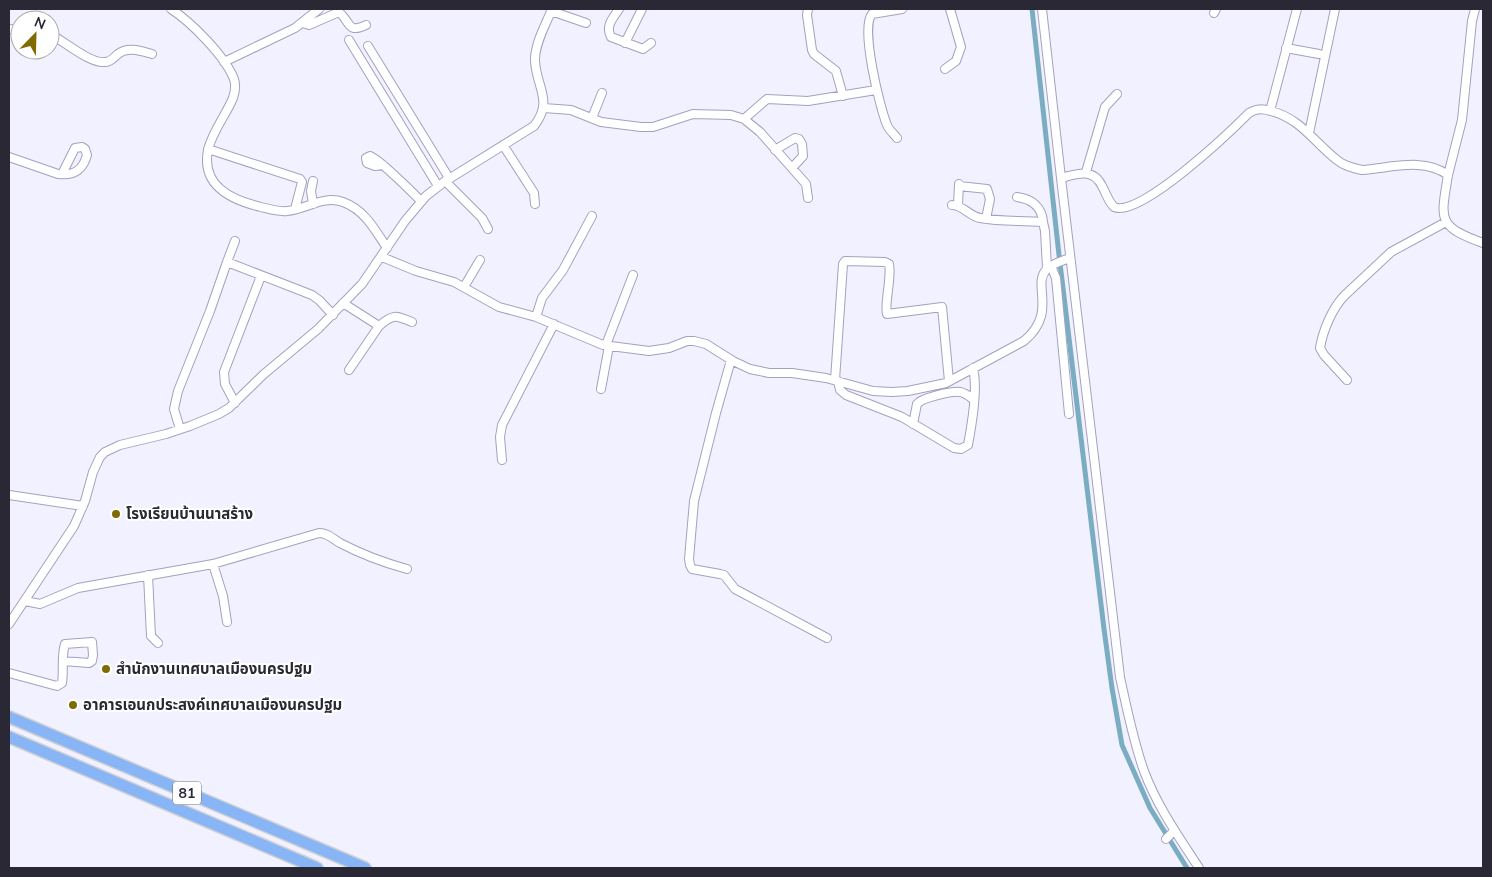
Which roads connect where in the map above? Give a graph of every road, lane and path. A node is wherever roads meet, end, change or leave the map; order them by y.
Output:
1 (171, 9) edge
2 (319, 9) edge
3 (619, 9) edge
4 (642, 9) edge
5 (808, 9) edge
6 (902, 9) edge
7 (950, 9) edge
8 (1042, 9) edge
9 (1296, 9) edge
10 (1335, 9) edge
11 (1475, 9) edge
12 (552, 10) edge
13 (302, 23) junction
14 (586, 23) dead end
15 (366, 25) dead end
16 (60, 40) edge
17 (349, 40) dead end
18 (651, 42) dead end
19 (626, 43) junction
20 (368, 46) dead end
21 (1286, 48) junction
22 (152, 54) dead end
23 (1319, 54) dead end
24 (224, 62) junction
25 (945, 69) dead end
26 (876, 90) junction
27 (602, 93) dead end
28 (1117, 94) dead end
29 (843, 96) junction
30 (544, 108) junction
31 (1270, 111) junction
32 (588, 117) junction
33 (744, 119) junction
34 (1309, 133) junction
35 (897, 138) dead end
36 (504, 145) junction
37 (208, 149) junction
38 (775, 150) junction
39 (9, 158) edge
40 (383, 165) dead end
41 (792, 168) junction
42 (1086, 172) junction
43 (62, 174) dead end
44 (1448, 175) junction
45 (1060, 178) junction
46 (447, 179) junction
47 (313, 181) dead end
48 (438, 186) junction
49 (1017, 197) dead end
50 (808, 198) dead end
51 (421, 201) junction
52 (313, 204) junction
53 (535, 204) dead end
54 (295, 210) junction
55 (592, 216) dead end
56 (986, 219) junction
57 (1043, 222) junction
58 (1446, 222) junction
59 (488, 229) dead end
60 (235, 241) dead end
61 (1483, 243) edge
62 (387, 248) junction
63 (382, 256) junction
64 (1067, 259) junction
65 (480, 260) dead end
66 (228, 262) junction
67 (1051, 266) junction
68 (633, 275) dead end
69 (261, 276) junction
70 (464, 287) junction
71 (343, 304) junction
72 (333, 315) junction
73 (536, 317) junction
74 (412, 322) dead end
75 (554, 324) junction
76 (379, 326) junction
77 (608, 346) junction
78 (731, 360) junction
79 (973, 368) junction
80 (349, 370) dead end
81 (1347, 380) dead end
82 (837, 381) junction
83 (949, 381) junction
84 (601, 389) dead end
85 (974, 400) junction
86 (235, 402) junction
87 (1069, 414) dead end
88 (913, 424) junction
89 (180, 430) junction
90 (502, 460) dead end
91 (9, 495) edge
92 (83, 506) junction
93 (213, 564) junction
94 (407, 569) dead end
95 (148, 575) junction
96 (24, 601) junction
97 (227, 622) dead end
98 (9, 624) edge
99 (827, 638) dead end
100 (158, 644) dead end
101 (63, 661) dead end
102 (9, 673) edge
103 (9, 717) edge
104 (9, 737) edge
105 (317, 868) edge
106 (365, 868) edge
107 (1199, 868) edge

1 - 24 street
2 - 13 street
3 - 19 street
4 - 19 street
5 - 29 street
6 - 26 street
7 - 25 street
8 - 45 street
9 - 21 street
10 - 34 street
11 - 44 street
12 - 14 street
12 - 30 street
13 - 15 street
13 - 24 street
16 - 22 street
17 - 48 street
18 - 19 street
20 - 46 street
21 - 23 street
21 - 31 street
24 - 37 street
26 - 29 street
26 - 35 street
27 - 32 street
28 - 42 street
29 - 33 street
30 - 32 street
30 - 36 street
31 - 34 street
31 - 42 street
32 - 33 street
33 - 38 street
34 - 44 street
36 - 46 street
36 - 53 street
37 - 54 street
37 - 54 street
38 - 41 street
38 - 41 street
39 - 43 street
40 - 51 street
41 - 50 street
42 - 45 street
44 - 58 street
45 - 64 street
46 - 48 street
46 - 59 street
47 - 52 street
48 - 51 street
49 - 57 street
51 - 62 street
52 - 54 street
52 - 62 street
55 - 73 street
56 - 56 street
56 - 57 street
57 - 67 street
58 - 61 street
58 - 81 street
60 - 66 street
62 - 63 street
63 - 70 street
63 - 71 street
64 - 67 street
64 - 107 street
65 - 70 street
66 - 69 street
66 - 89 street
67 - 79 street
67 - 87 street
68 - 77 street
69 - 72 street
69 - 86 street
70 - 73 street
71 - 72 street
71 - 76 street
72 - 86 street
73 - 75 street
74 - 76 street
75 - 77 street
75 - 90 street
76 - 80 street
77 - 78 street
77 - 84 street
78 - 82 street
78 - 99 street
79 - 83 street
79 - 85 street
82 - 83 street
82 - 83 street
82 - 88 street
85 - 88 street
85 - 88 street
86 - 89 street
89 - 92 street
91 - 92 street
92 - 96 street
93 - 94 street
93 - 95 street
93 - 97 street
95 - 96 street
95 - 100 street
96 - 98 street
101 - 102 street
103 - 106 highway, 81
104 - 105 highway, 81

